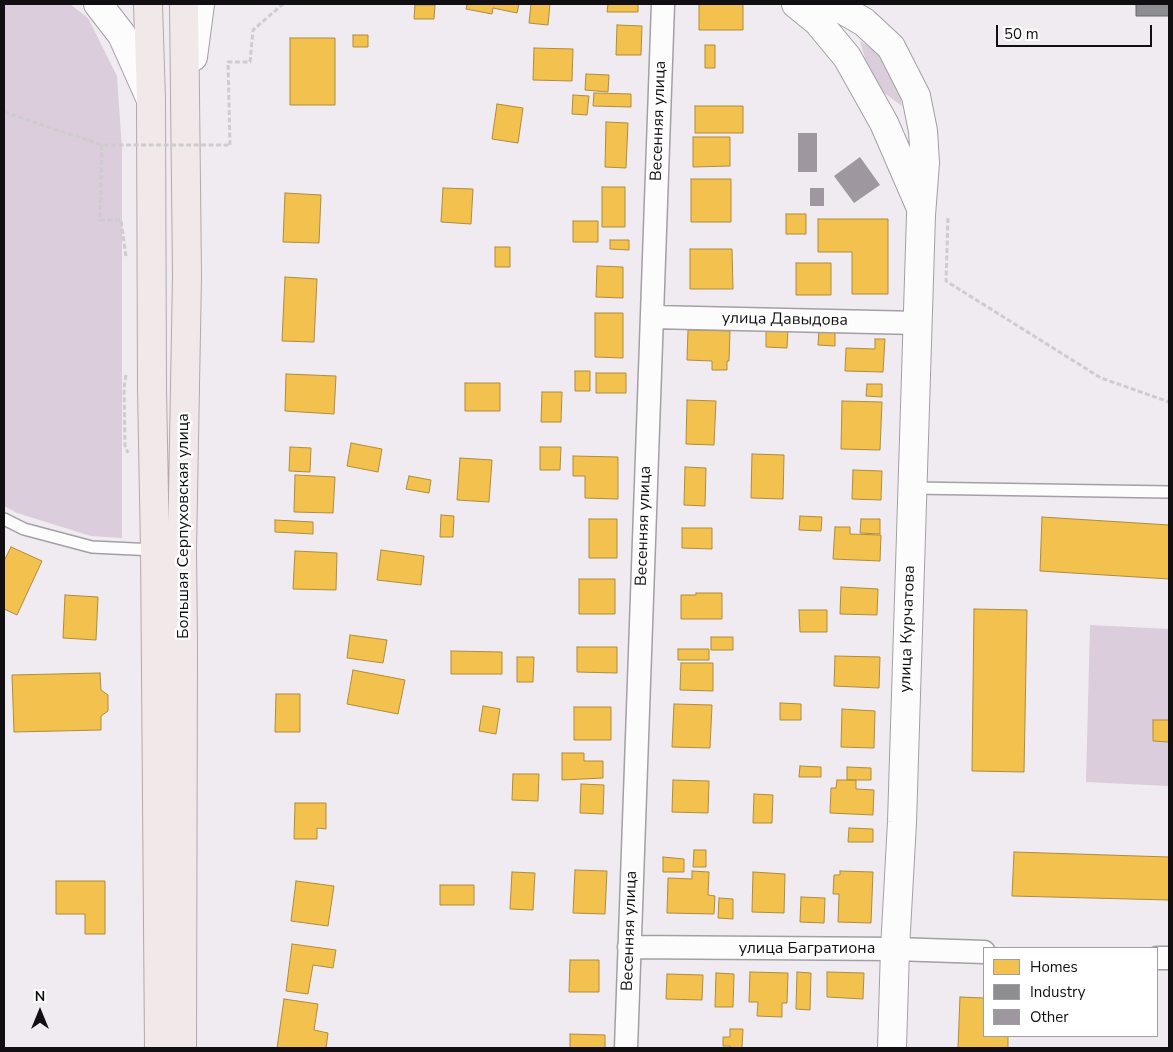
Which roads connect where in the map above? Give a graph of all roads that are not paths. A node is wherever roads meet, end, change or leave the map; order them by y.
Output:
1 (98, 4) edge
2 (148, 4) edge
3 (184, 4) edge
4 (200, 4) edge
5 (663, 4) edge
6 (796, 4) edge
7 (828, 4) edge
8 (151, 100) junction
9 (186, 103) junction
10 (921, 210) junction
11 (652, 317) junction
12 (918, 323) junction
13 (913, 488) junction
14 (1169, 492) edge
15 (4, 519) edge
16 (155, 550) junction
17 (629, 948) junction
18 (895, 949) junction
19 (983, 952) edge
20 (159, 1048) edge
21 (182, 1048) edge
22 (626, 1048) edge
23 (892, 1048) edge

1 - 8 street
2 - 8 main road, Большая Серпуховская улица
3 - 9 main road, Большая Серпуховская улица
4 - 9 street
5 - 11 street, Весенняя улица
6 - 10 street, улица Курчатова
7 - 10 street, улица Курчатова
8 - 16 main road, Большая Серпуховская улица
9 - 21 main road, Большая Серпуховская улица
10 - 12 street, улица Курчатова
11 - 12 street, улица Давыдова
11 - 17 street, Весенняя улица
12 - 13 street, улица Курчатова
13 - 14 lane
13 - 18 street, улица Курчатова
15 - 16 lane
16 - 20 main road, Большая Серпуховская улица
17 - 18 street, улица Багратиона
17 - 22 street, Весенняя улица
18 - 19 street, улица Багратиона
18 - 23 street, улица Курчатова

